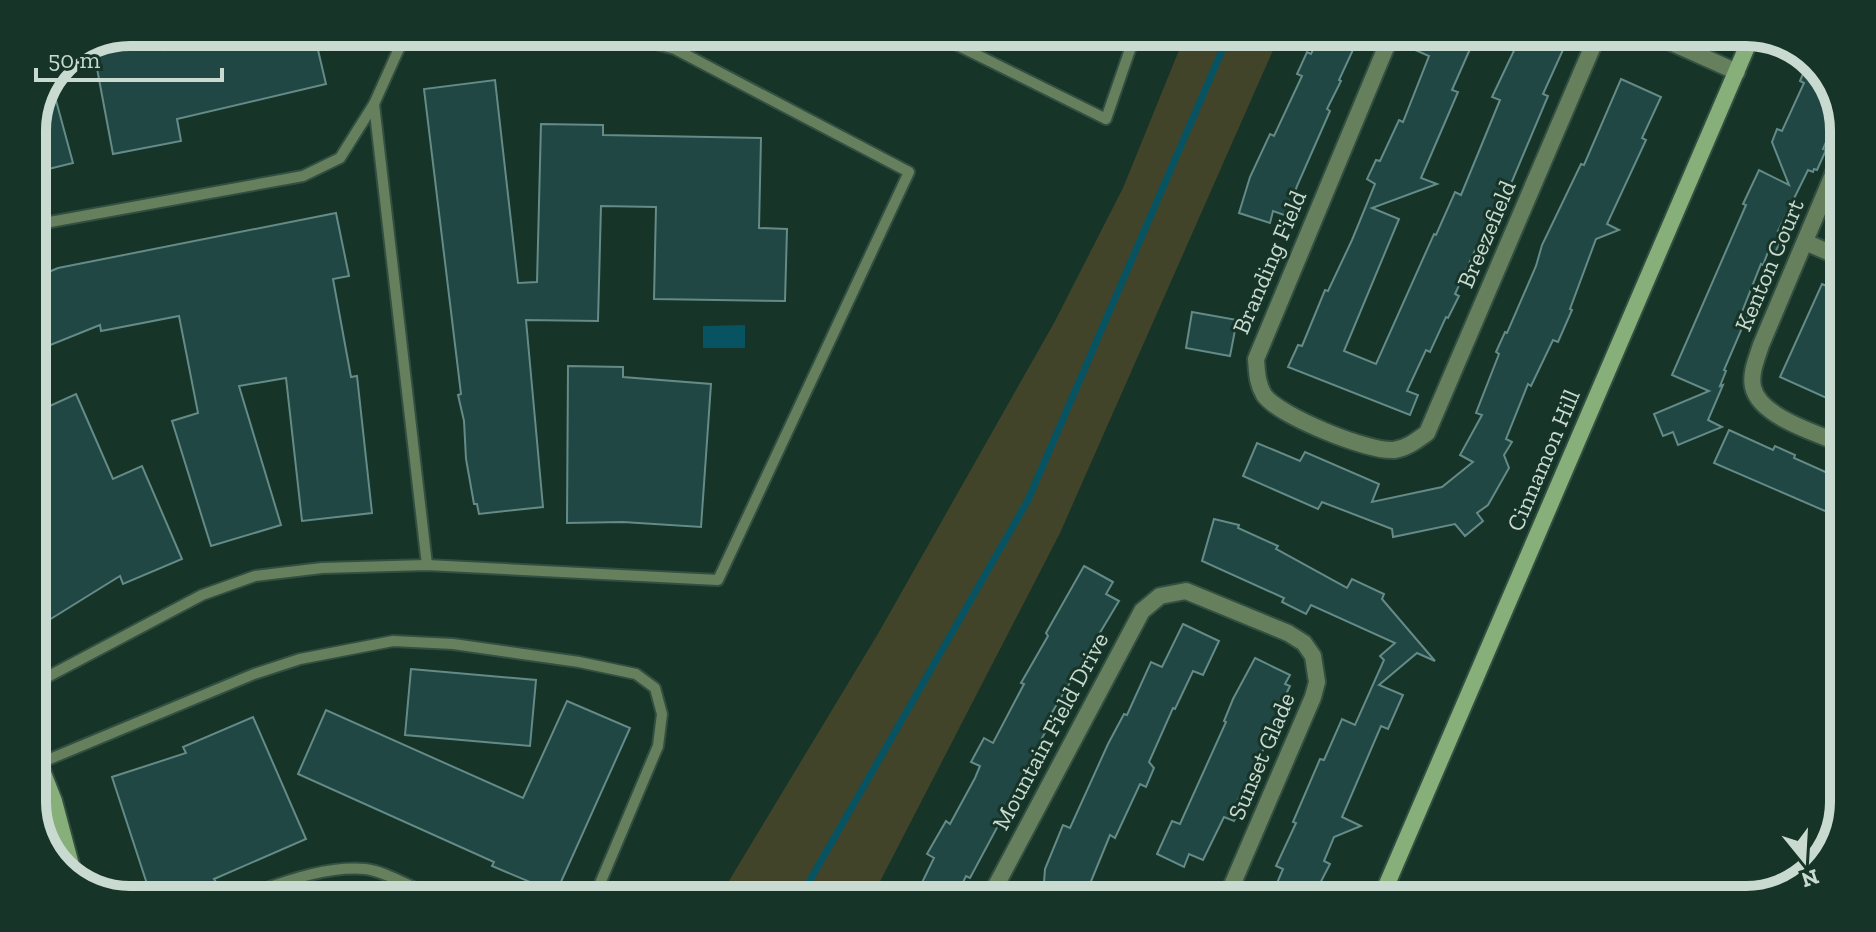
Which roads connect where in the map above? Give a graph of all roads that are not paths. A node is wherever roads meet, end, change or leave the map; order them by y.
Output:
1 (400, 46) edge
2 (664, 46) edge
3 (959, 46) edge
4 (1131, 46) edge
5 (1386, 46) edge
6 (1593, 46) edge
7 (1679, 46) edge
8 (1747, 46) edge
9 (1737, 72) junction
10 (374, 104) junction
11 (1830, 182) edge
12 (46, 223) edge
13 (1805, 242) junction
14 (1830, 253) edge
15 (1830, 439) edge
16 (1416, 441) joint
17 (427, 565) junction
18 (1160, 596) joint
19 (46, 678) edge
20 (46, 761) edge
21 (46, 781) edge
22 (70, 860) edge
23 (273, 886) edge
24 (409, 886) edge
25 (599, 886) edge
26 (996, 886) edge
27 (1232, 886) edge
28 (1386, 886) edge

1 - 10 lane
2 - 17 lane
3 - 4 lane
5 - 16 street, Branding Field
6 - 16 street, Breezefield
7 - 9 street
8 - 9 street, Cinnamon Hill
9 - 28 street, Cinnamon Hill
10 - 12 lane
10 - 17 lane
11 - 13 street, Kenton Court
13 - 14 street
13 - 15 street, Kenton Court
17 - 19 lane
18 - 26 street, Mountain Field Drive
18 - 27 street, Sunset Glade
20 - 25 lane
21 - 22 street
23 - 24 lane

